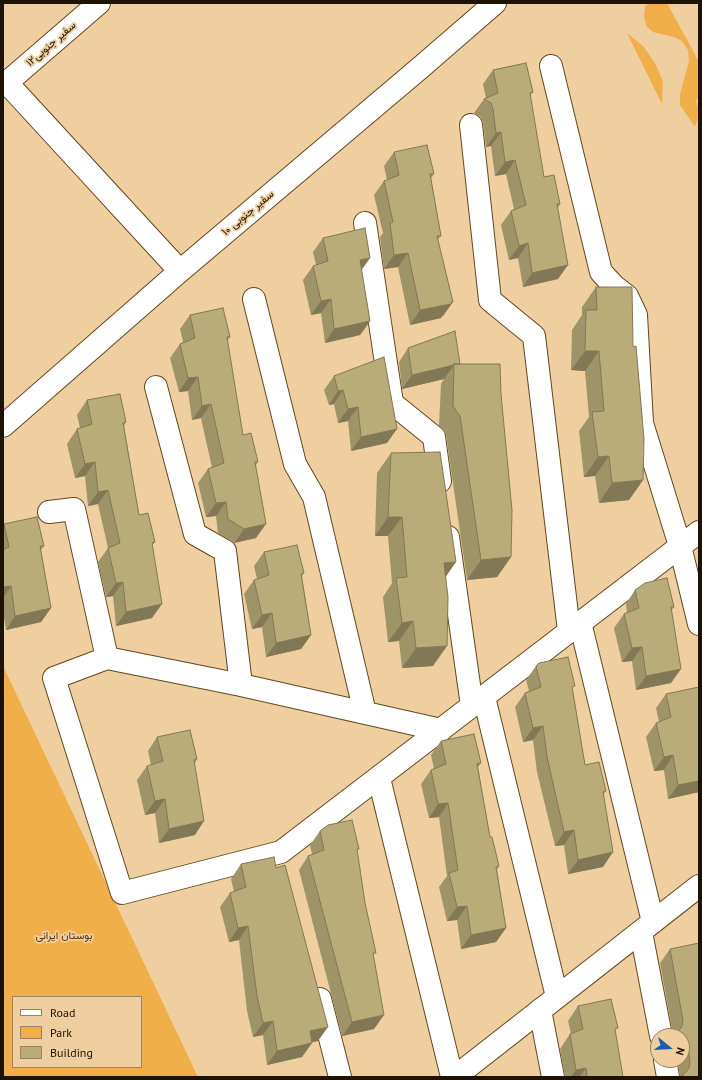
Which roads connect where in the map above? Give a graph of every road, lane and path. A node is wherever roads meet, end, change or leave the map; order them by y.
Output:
1 (99, 3) edge
2 (495, 3) edge
3 (551, 66) dead end
4 (5, 84) edge
5 (471, 125) dead end
6 (365, 224) dead end
7 (180, 271) junction
8 (254, 299) dead end
9 (156, 387) dead end
10 (3, 426) edge
11 (442, 498) edge
12 (49, 512) dead end
13 (446, 521) edge
14 (699, 532) edge
15 (680, 546) junction
16 (699, 624) edge
17 (575, 627) junction
18 (107, 658) junction
19 (241, 685) junction
20 (478, 701) junction
21 (365, 713) junction
22 (441, 730) junction
23 (379, 778) junction
24 (699, 886) edge
25 (647, 927) junction
26 (315, 980) edge
27 (557, 997) junction
28 (540, 1010) junction
29 (660, 1028) edge
30 (340, 1077) edge
31 (452, 1077) edge
32 (455, 1077) edge
33 (553, 1077) edge

1 - 4 street, سفیر جنوبی۱۲
2 - 7 street, سفیر جنوبی ۱۰
3 - 15 street
4 - 7 street
5 - 17 street
6 - 11 street
7 - 10 street, سفیر جنوبی ۱۰
8 - 21 street
9 - 19 street
12 - 18 street
13 - 20 street
14 - 15 street
15 - 16 street
15 - 17 street
17 - 20 street
17 - 25 street
18 - 19 street
18 - 23 street
19 - 21 street
20 - 22 street
20 - 27 street
21 - 22 street
22 - 23 street
23 - 31 street
24 - 25 street
25 - 27 street
25 - 29 street
26 - 30 street
27 - 28 street
28 - 32 street
28 - 33 street

